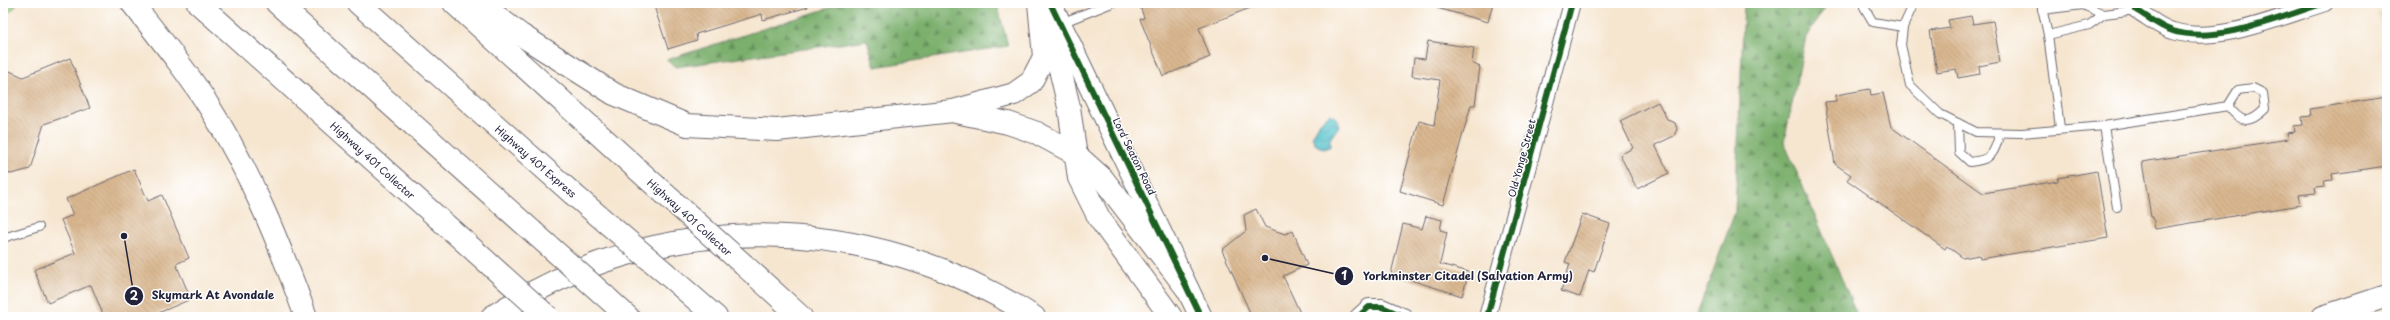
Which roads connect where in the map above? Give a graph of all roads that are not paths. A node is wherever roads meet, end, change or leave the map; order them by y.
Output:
1 (132, 3) edge
2 (198, 3) edge
3 (277, 3) edge
4 (358, 3) edge
5 (454, 3) edge
6 (479, 3) edge
7 (1039, 3) edge
8 (1043, 3) edge
9 (1050, 3) edge
10 (1112, 3) edge
11 (1572, 3) edge
12 (1914, 3) edge
13 (2326, 3) edge
14 (1864, 6) dead end
15 (2042, 6) edge
16 (2136, 10) joint
17 (2104, 14) junction
18 (1060, 24) junction
19 (1903, 27) junction
20 (2048, 35) junction
21 (2228, 106) junction
22 (953, 111) junction
23 (1958, 123) junction
24 (2104, 126) junction
25 (2060, 128) junction
26 (2000, 133) junction
27 (1074, 153) junction
28 (2117, 207) dead end
29 (39, 227) dead end
30 (3, 238) edge
31 (1188, 290) junction
32 (2387, 296) edge
33 (306, 317) edge
34 (492, 317) edge
35 (548, 317) edge
36 (628, 317) edge
37 (716, 317) edge
38 (801, 317) edge
39 (1034, 317) edge
40 (1171, 317) edge
41 (1201, 317) edge
42 (1358, 317) edge
43 (1405, 317) edge
44 (1487, 317) edge
45 (2323, 317) edge

1 - 33 main road
2 - 35 main road, Highway 401 Collector, bridge
3 - 36 main road, bridge
4 - 37 main road, Highway 401 Express, bridge
5 - 38 main road, Highway 401 Collector, bridge
6 - 22 main road
7 - 22 main road
8 - 27 main road
9 - 18 main road, Lord Seaton Road
10 - 18 lane
11 - 44 street, Old Yonge Street
12 - 19 lane
13 - 16 street
14 - 19 lane
15 - 17 lane
15 - 20 lane
16 - 17 lane
17 - 20 lane
18 - 31 main road, Lord Seaton Road
19 - 23 lane
20 - 25 lane
21 - 21 lane
21 - 24 lane
22 - 27 main road
23 - 26 lane
23 - 26 lane
24 - 25 lane
24 - 28 lane
25 - 26 lane
27 - 31 main road
27 - 40 main road
29 - 30 lane
31 - 41 main road, Lord Seaton Road
32 - 45 main road
34 - 39 main road
42 - 43 street

